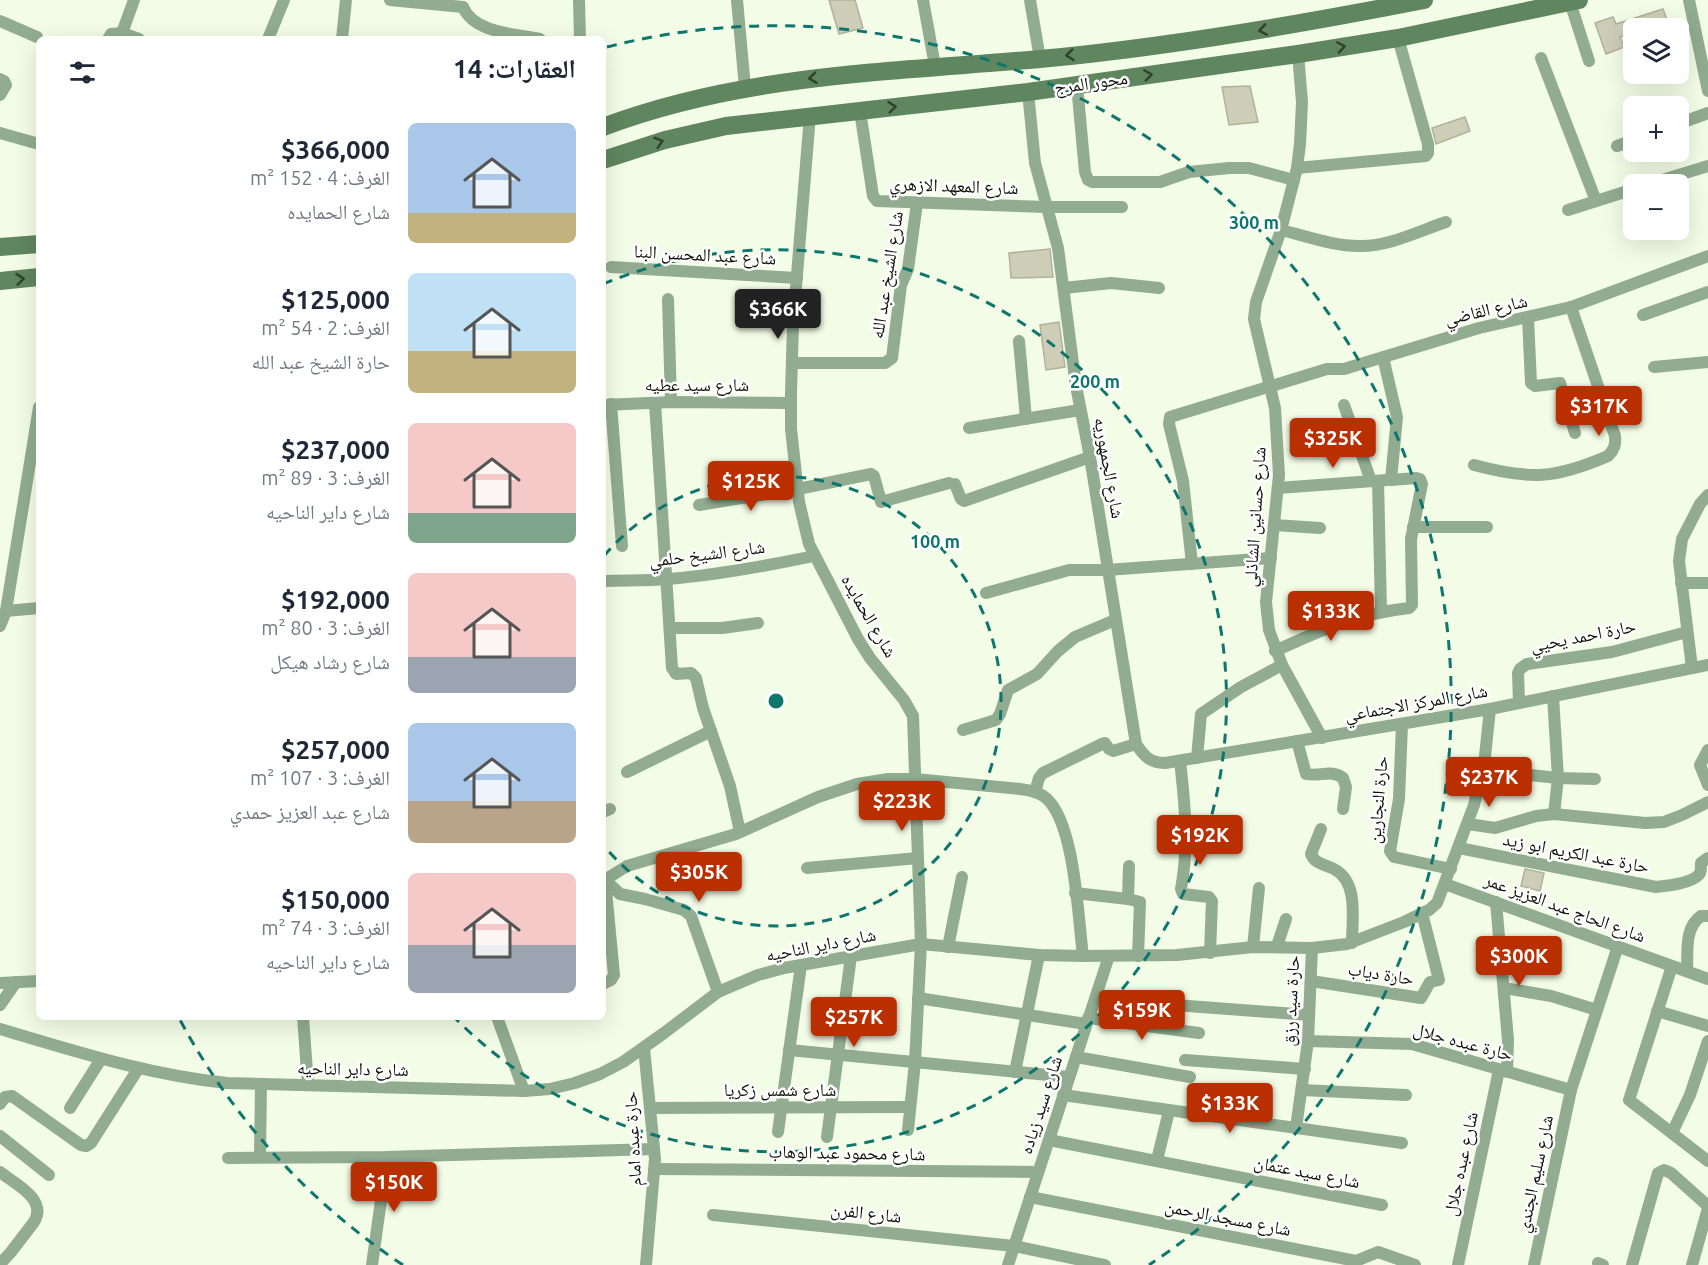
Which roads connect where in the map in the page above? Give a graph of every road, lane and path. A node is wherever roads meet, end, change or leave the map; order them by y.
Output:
1 (134, 0) edge
2 (284, 0) edge
3 (346, 0) edge
4 (390, 0) edge
5 (579, 0) edge
6 (737, 0) edge
7 (923, 0) edge
8 (1030, 0) edge
9 (1424, 0) edge
10 (1689, 0) edge
11 (1575, 1) edge
12 (464, 3) edge
13 (1378, 4) edge
14 (0, 21) edge
15 (122, 33) junction
16 (36, 36) edge
17 (110, 36) edge
18 (130, 36) edge
19 (269, 36) edge
20 (342, 36) edge
21 (526, 36) edge
22 (580, 36) edge
23 (1398, 38) junction
24 (1298, 54) junction
25 (1040, 58) junction
26 (1541, 58) dead end
27 (1589, 61) dead end
28 (935, 66) junction
29 (0, 79) edge
30 (1077, 85) junction
31 (745, 88) junction
32 (1708, 91) edge
33 (1028, 92) junction
34 (0, 95) edge
35 (691, 99) junction
36 (860, 111) junction
37 (1708, 113) edge
38 (810, 115) junction
39 (1689, 120) edge
40 (606, 126) edge
41 (698, 132) junction
42 (0, 133) edge
43 (36, 143) edge
44 (1623, 144) edge
45 (1617, 146) dead end
46 (606, 159) edge
47 (1708, 166) edge
48 (1295, 174) junction
49 (1682, 174) edge
50 (1623, 192) edge
51 (1596, 201) junction
52 (917, 203) junction
53 (1047, 207) junction
54 (1122, 207) dead end
55 (1568, 210) dead end
56 (1446, 222) dead end
57 (1281, 230) junction
58 (36, 243) edge
59 (0, 247) edge
60 (1708, 256) edge
61 (611, 267) dead end
62 (36, 277) edge
63 (797, 278) junction
64 (0, 281) edge
65 (1064, 288) junction
66 (1159, 288) dead end
67 (1708, 292) edge
68 (668, 299) dead end
69 (1571, 308) junction
70 (1643, 315) dead end
71 (1528, 318) junction
72 (1019, 341) dead end
73 (1383, 357) junction
74 (1708, 362) edge
75 (792, 363) junction
76 (1654, 367) dead end
77 (1270, 387) junction
78 (671, 402) junction
79 (655, 403) junction
80 (791, 403) junction
81 (607, 405) edge
82 (1344, 405) dead end
83 (1080, 410) junction
84 (1026, 419) junction
85 (969, 428) dead end
86 (1575, 433) dead end
87 (36, 446) edge
88 (1090, 458) junction
89 (1474, 465) dead end
90 (34, 472) edge
91 (1380, 480) junction
92 (1278, 488) junction
93 (798, 489) junction
94 (1708, 495) edge
95 (699, 505) dead end
96 (1274, 525) junction
97 (1413, 527) junction
98 (1486, 527) dead end
99 (1320, 528) dead end
100 (622, 546) dead end
101 (814, 556) junction
102 (1271, 558) junction
103 (1192, 564) junction
104 (1107, 570) junction
105 (667, 579) junction
106 (606, 581) edge
107 (1681, 583) junction
108 (1708, 583) edge
109 (986, 593) dead end
110 (36, 609) edge
111 (1381, 611) junction
112 (3, 615) edge
113 (1115, 620) junction
114 (758, 623) dead end
115 (0, 626) edge
116 (670, 628) junction
117 (1687, 632) junction
118 (1275, 651) junction
119 (1282, 665) junction
120 (1708, 665) edge
121 (1692, 668) junction
122 (1553, 696) junction
123 (1519, 703) junction
124 (1490, 709) junction
125 (1402, 724) junction
126 (963, 730) dead end
127 (711, 731) junction
128 (1322, 738) junction
129 (1297, 741) junction
130 (1136, 744) junction
131 (1708, 750) edge
132 (1197, 758) junction
133 (1180, 760) junction
134 (1483, 770) junction
135 (627, 772) dead end
136 (1558, 778) junction
137 (915, 779) junction
138 (1595, 779) dead end
139 (1708, 785) edge
140 (1035, 792) junction
141 (1708, 802) edge
142 (1343, 809) dead end
143 (1554, 814) junction
144 (1468, 824) junction
145 (1321, 829) dead end
146 (740, 832) junction
147 (1459, 848) junction
148 (918, 858) junction
149 (1708, 858) edge
150 (1130, 866) dead end
151 (807, 868) dead end
152 (1451, 869) junction
153 (962, 877) dead end
154 (606, 879) edge
155 (606, 882) edge
156 (1445, 884) junction
157 (1259, 888) dead end
158 (1075, 893) junction
159 (1128, 899) junction
160 (1496, 902) junction
161 (1422, 913) junction
162 (1708, 916) edge
163 (606, 917) edge
164 (1286, 919) dead end
165 (1352, 943) junction
166 (921, 944) junction
167 (1277, 946) junction
168 (1618, 946) junction
169 (948, 947) junction
170 (1253, 947) junction
171 (1312, 948) junction
172 (1210, 953) junction
173 (608, 954) edge
174 (1039, 955) junction
175 (851, 956) junction
176 (1083, 956) junction
177 (1109, 956) junction
178 (1138, 956) junction
179 (801, 965) junction
180 (1672, 966) junction
181 (1687, 971) junction
182 (1708, 979) edge
183 (36, 981) edge
184 (1311, 981) junction
185 (15, 982) junction
186 (606, 982) edge
187 (0, 983) edge
188 (1504, 988) junction
189 (718, 992) junction
190 (918, 998) junction
191 (1161, 1004) dead end
192 (0, 1005) edge
193 (1597, 1010) junction
194 (1658, 1011) junction
195 (1026, 1015) junction
196 (1309, 1015) junction
197 (303, 1020) edge
198 (498, 1020) edge
199 (1087, 1021) junction
200 (1708, 1026) edge
201 (0, 1029) edge
202 (1199, 1033) dead end
203 (1308, 1041) junction
204 (1708, 1041) edge
205 (644, 1047) junction
206 (789, 1050) junction
207 (838, 1055) junction
208 (1076, 1057) junction
209 (101, 1059) junction
210 (1185, 1060) dead end
211 (915, 1062) junction
212 (138, 1069) junction
213 (1305, 1069) junction
214 (1503, 1071) junction
215 (1015, 1072) junction
216 (1069, 1077) junction
217 (1190, 1077) dead end
218 (261, 1084) junction
219 (308, 1085) junction
220 (1302, 1090) junction
221 (1571, 1090) junction
222 (524, 1091) junction
223 (1064, 1095) junction
224 (1406, 1095) dead end
225 (0, 1104) edge
226 (782, 1107) junction
227 (831, 1107) junction
228 (910, 1107) junction
229 (70, 1108) dead end
230 (650, 1108) junction
231 (1169, 1111) junction
232 (1296, 1128) junction
233 (908, 1130) dead end
234 (778, 1132) dead end
235 (1672, 1133) junction
236 (0, 1136) edge
237 (827, 1137) dead end
238 (1049, 1140) junction
239 (1402, 1143) dead end
240 (654, 1149) junction
241 (387, 1156) junction
242 (260, 1157) junction
243 (228, 1158) dead end
244 (1157, 1160) junction
245 (1708, 1161) edge
246 (655, 1169) junction
247 (0, 1172) edge
248 (1038, 1172) junction
249 (48, 1174) dead end
250 (1030, 1197) junction
251 (1382, 1205) dead end
252 (1708, 1207) edge
253 (713, 1215) dead end
254 (1014, 1246) junction
255 (1368, 1260) edge
256 (0, 1264) edge
257 (372, 1265) edge
258 (646, 1265) edge
259 (1008, 1265) edge
260 (1105, 1265) edge
261 (1415, 1265) edge
262 (1458, 1265) edge
263 (1534, 1265) edge
264 (1632, 1265) edge
265 (1692, 1265) edge

1 - 15 street
2 - 19 street
3 - 20 street
4 - 12 street
5 - 22 street
6 - 31 street
7 - 28 street
8 - 25 street
9 - 13 main road, محور المرج
10 - 32 street
11 - 23 main road, محور المرج
11 - 27 street
12 - 21 street
13 -> 25 main road, محور المرج
14 - 16 street
15 - 17 street
15 - 18 street
24 -> 23 main road, محور المرج
23 - 48 street
30 -> 24 main road, محور المرج
24 - 48 street, شارع حسانين الشاذلي
25 - 28 main road, محور المرج
26 - 51 street
28 -> 31 main road, محور المرج
29 - 34 street
30 - 33 main road, محور المرج
30 - 48 street
31 - 35 main road, محور المرج
36 -> 33 main road, محور المرج
33 - 53 street, شارع الجمهوريه
35 - 40 main road, محور المرج
35 - 41 main road
36 - 38 main road, محور المرج
36 - 52 street, شارع المعهد الازهري
37 - 39 street
38 - 41 main road, محور المرج
38 - 63 street, شارع الحمايده
46 -> 41 main road, محور المرج
42 - 43 street
44 - 45 street
47 - 49 street
48 - 57 street, شارع حسانين الشاذلي
50 - 51 street
51 - 55 street
52 - 53 street, شارع المعهد الازهري
52 - 75 street, شارع الشيخ عبد الله
53 - 54 street, شارع المعهد الازهري
53 - 65 street, شارع الجمهوريه
56 - 57 street
57 - 77 street, شارع حسانين الشاذلي
58 - 59 main road
60 - 69 street, شارع القاضي
61 - 63 street, شارع عبد المحسن البنا
64 -> 62 main road
63 - 75 street, شارع الحمايده
65 - 66 street
65 - 83 street, شارع الجمهوريه
67 - 70 street
68 - 78 street
69 - 71 street, شارع القاضي
69 - 89 street
71 - 73 street, شارع القاضي
71 - 86 street
72 - 84 street
73 - 77 street, شارع القاضي
73 - 91 street
74 - 76 street
75 - 80 street, شارع الحمايده
77 - 92 street, شارع حسانين الشاذلي
77 - 103 street, شارع القاضي
78 - 79 street, شارع سيد عطيه
78 - 80 street, شارع سيد عطيه
79 - 81 street, شارع سيد عطيه
79 - 105 street
80 - 93 street, شارع الحمايده
81 - 100 street
82 - 91 street
83 - 84 street
83 - 88 street, شارع الجمهوريه
84 - 85 street
87 - 90 street
88 - 93 street
88 - 104 street, شارع الجمهوريه
90 - 112 street
91 - 92 street
91 - 97 street
91 - 111 street
92 - 96 street, شارع حسانين الشاذلي
93 - 95 street
93 - 101 street, شارع الحمايده
94 - 107 street
96 - 99 street
96 - 102 street, شارع حسانين الشاذلي
97 - 98 street
97 - 111 street
101 - 105 street, شارع الشيخ حلمي
101 - 137 street, شارع الحمايده
102 - 103 street
102 - 118 street, شارع حسانين الشاذلي
103 - 104 street
104 - 109 street
104 - 113 street, شارع الجمهوريه
105 - 106 street, شارع الشيخ حلمي
105 - 116 street
107 - 108 street
107 - 117 street
110 - 112 street
111 - 118 street
112 - 115 street
113 - 126 street
113 - 130 street, شارع الجمهوريه
114 - 116 street
116 - 127 street
117 - 121 street
117 - 123 street, حارة احمد يحيي
118 - 119 street, شارع حسانين الشاذلي
119 - 128 street, شارع حسانين الشاذلي
119 - 132 street
120 - 121 street, شارع المركز الاجتماعي
121 - 122 street, شارع المركز الاجتماعي
122 - 123 street, شارع المركز الاجتماعي
122 - 136 street
123 - 124 street, شارع المركز الاجتماعي
124 - 125 street, شارع المركز الاجتماعي
124 - 134 street, شارع داير الناحيه
125 - 128 street, شارع المركز الاجتماعي
125 - 152 street, حارة النجارين
127 - 135 street
127 - 146 street
128 - 129 street, شارع المركز الاجتماعي
129 - 132 street, شارع المركز الاجتماعي
129 - 142 street
130 - 133 street, شارع المركز الاجتماعي
130 - 140 street
131 - 139 street
132 - 133 street, شارع المركز الاجتماعي
133 - 172 street
134 - 136 street
134 - 144 street, شارع داير الناحيه
136 - 138 street
136 - 143 street
137 - 140 street
137 - 146 street
137 - 148 street, شارع الحمايده
140 - 158 street
141 - 143 street
143 - 144 street
144 - 147 street, شارع داير الناحيه
145 - 165 street
146 - 154 street
147 - 149 street, حارة عبد الكريم ابو زيد
147 - 152 street, شارع داير الناحيه
148 - 151 street
148 - 166 street, شارع الحمايده
150 - 159 street
152 - 156 street, شارع داير الناحيه
153 - 169 street
155 - 189 street
156 - 160 street, شارع الحاج عبد العزيز عمر
156 - 161 street, شارع داير الناحيه
157 - 170 street
158 - 159 street
158 - 176 street
159 - 178 street
160 - 168 street, شارع الحاج عبد العزيز عمر
160 - 188 street, شارع عبده جلال
161 - 165 street, شارع داير الناحيه
161 - 184 street, حارة دياب
162 - 181 street
163 - 173 street
164 - 167 street
165 - 171 street, شارع داير الناحيه
166 - 169 street, شارع داير الناحيه
166 - 175 street, شارع داير الناحيه
166 - 190 street, شارع الحمايده
167 - 170 street, شارع داير الناحيه
167 - 171 street, شارع داير الناحيه
168 - 180 street, شارع الحاج عبد العزيز عمر
168 - 193 street, شارع سليم الجندي
169 - 174 street, شارع داير الناحيه
170 - 172 street, شارع داير الناحيه
171 - 184 street, حارة سيد رزق
172 - 178 street, شارع داير الناحيه
173 - 186 street
174 - 176 street, شارع داير الناحيه
174 - 195 street
175 - 179 street, شارع داير الناحيه
175 - 207 street
176 - 177 street, شارع داير الناحيه
177 - 178 street, شارع داير الناحيه
177 - 199 street, شارع سيد زياده
179 - 189 street, شارع داير الناحيه
179 - 206 street
180 - 181 street, شارع الحاج عبد العزيز عمر
180 - 194 street
181 - 182 street, شارع الحاج عبد العزيز عمر
183 - 185 street
184 - 196 street, حارة سيد رزق
185 - 187 street
185 - 192 street
188 - 193 street
188 - 214 street, شارع عبده جلال
189 - 205 street, شارع داير الناحيه
190 - 195 street
190 - 211 street, شارع الحمايده
191 - 196 street
193 - 221 street, شارع سليم الجندي
194 - 200 street
194 - 235 street
195 - 199 street
195 - 215 street
196 - 203 street, حارة سيد رزق
197 - 219 street
198 - 222 street
199 - 202 street
199 - 208 street, شارع سيد زياده
201 - 209 street, شارع داير الناحيه
203 - 213 street, حارة سيد رزق
203 - 214 street, حارة عبده جلال
204 - 235 street
205 - 222 street, شارع داير الناحيه
205 - 230 street, حارة عبده امام
206 - 207 street
206 - 226 street
207 - 211 street
207 - 227 street
208 - 216 street, شارع سيد زياده
208 - 217 street
209 - 212 street, شارع داير الناحيه
209 - 229 street
210 - 213 street
211 - 215 street
211 - 228 street, شارع الحمايده
212 - 218 street, شارع داير الناحيه
212 - 225 street
213 - 220 street, حارة سيد رزق
214 - 221 street, حارة عبده جلال
214 - 262 street, شارع عبده جلال
215 - 216 street
216 - 223 street, شارع سيد زياده
218 - 219 street, شارع داير الناحيه
218 - 242 street
219 - 222 street, شارع داير الناحيه
220 - 224 street
220 - 232 street, حارة سيد رزق
221 - 263 street, شارع سليم الجندي
223 - 231 street
223 - 238 street, شارع سيد زياده
226 - 227 street, شارع شمس زكريا
226 - 230 street, شارع شمس زكريا
226 - 234 street
227 - 228 street, شارع شمس زكريا
227 - 237 street
228 - 233 street, شارع الحمايده
230 - 240 street, حارة عبده امام
231 - 232 street
231 - 244 street
232 - 239 street
235 - 245 street
236 - 249 street
238 - 244 street, شارع سيد عتمان
238 - 248 street, شارع سيد زياده
240 - 241 street
240 - 246 street, حارة عبده امام
241 - 242 street
241 - 257 street
242 - 243 street
244 - 251 street, شارع سيد عتمان
246 - 248 street, شارع محمود عبد الوهاب
246 - 258 street, حارة عبده امام
247 - 256 street
248 - 250 street, شارع سيد زياده
250 - 254 street, شارع سيد زياده
250 - 255 street, شارع مسجد الرحمن
252 - 264 street
252 - 265 street
253 - 254 street, شارع الفرن
254 - 259 street, شارع سيد زياده
254 - 260 street, شارع الفرن
255 - 261 street, شارع مسجد الرحمن

